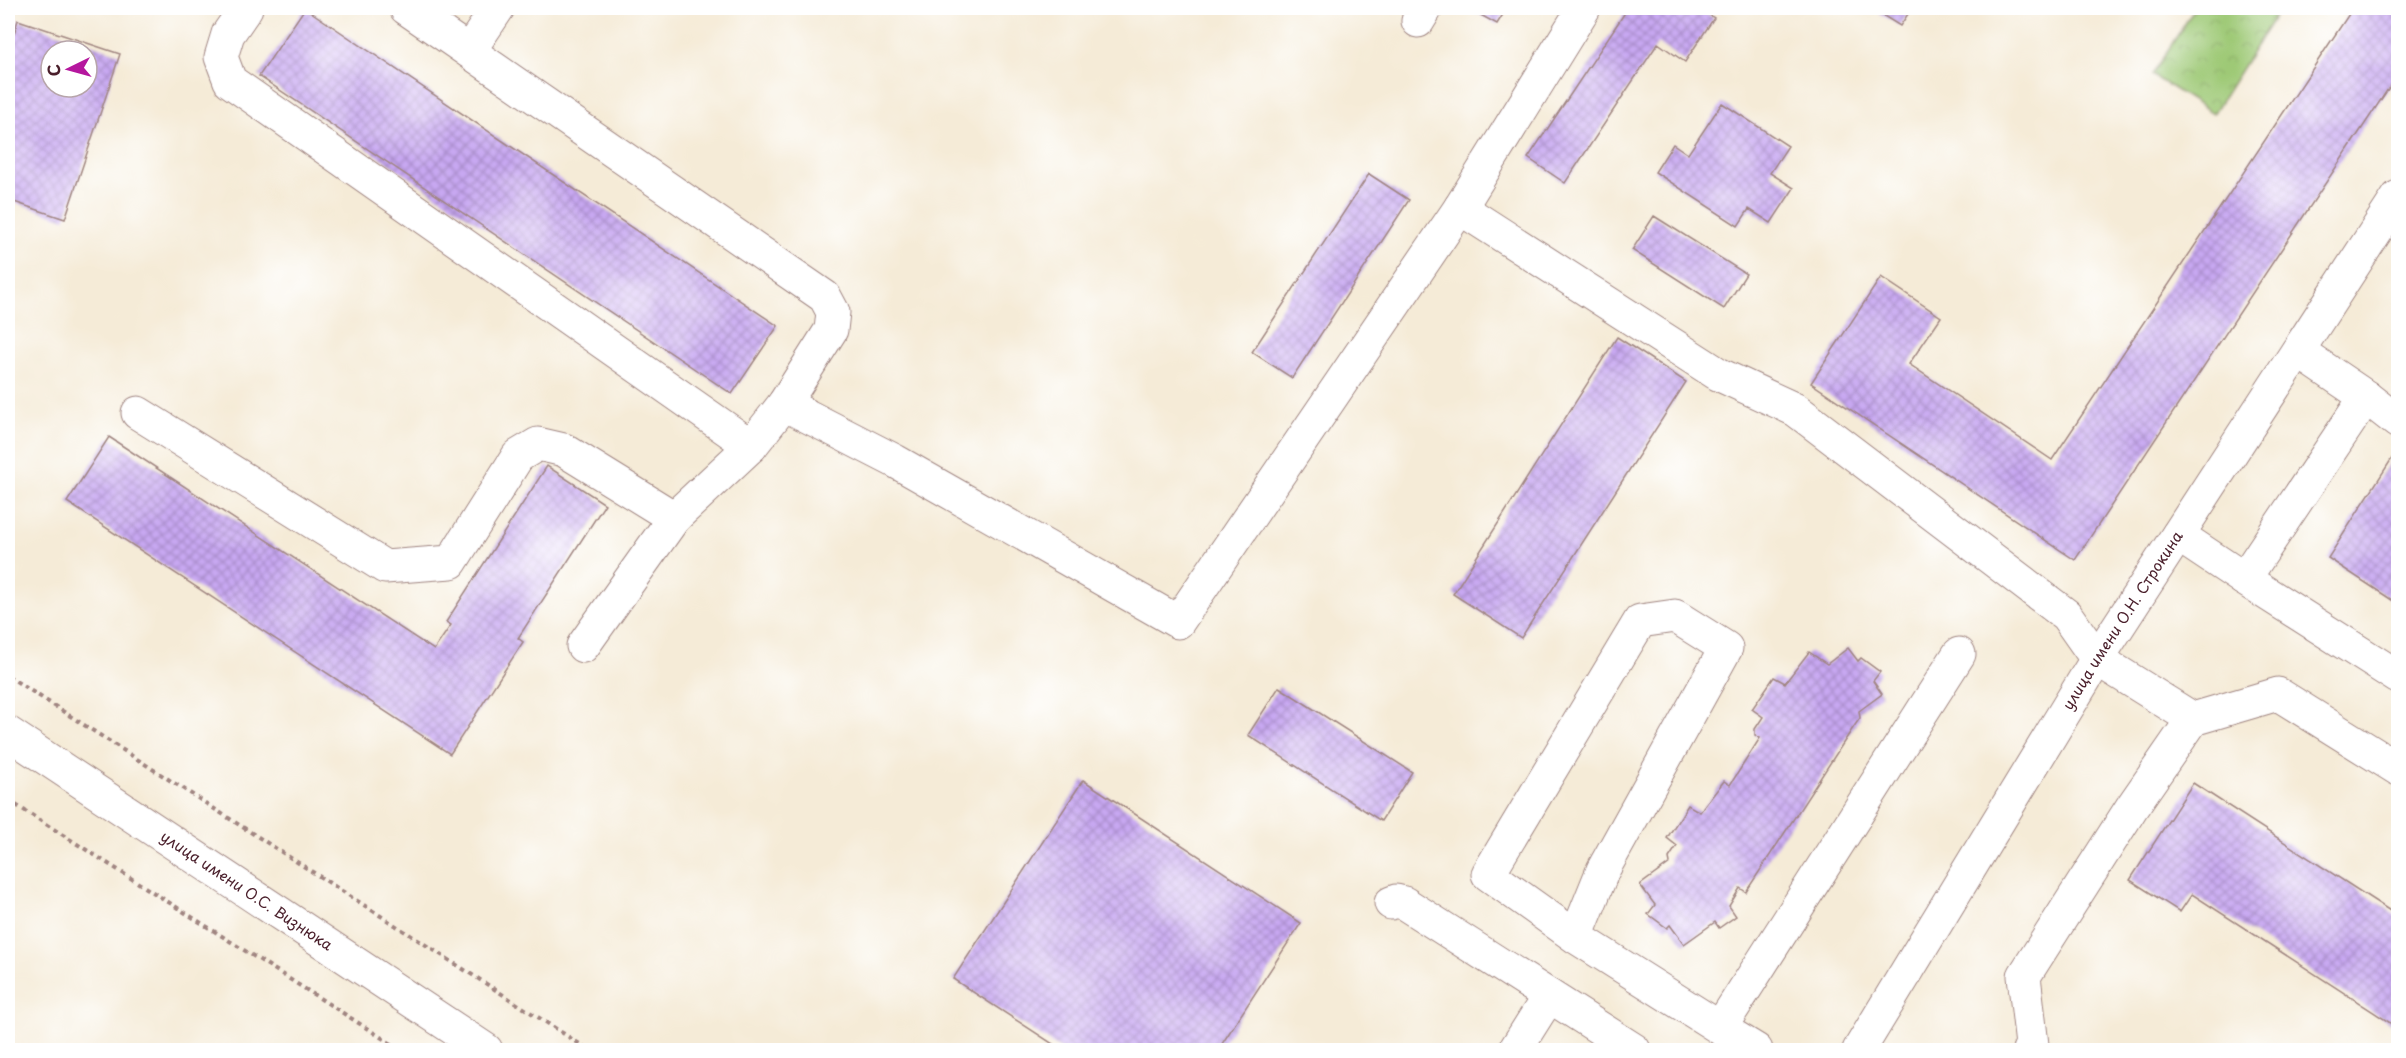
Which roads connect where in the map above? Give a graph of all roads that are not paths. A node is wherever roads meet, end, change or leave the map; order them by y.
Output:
1 (246, 8) edge
2 (406, 8) edge
3 (498, 8) edge
4 (1584, 8) edge
5 (469, 51) junction
6 (2398, 197) edge
7 (1460, 208) junction
8 (2298, 351) junction
9 (2366, 397) junction
10 (784, 404) junction
11 (138, 413) dead end
12 (2398, 422) edge
13 (751, 446) junction
14 (674, 518) junction
15 (2178, 535) junction
16 (2244, 579) junction
17 (582, 646) dead end
18 (1959, 654) dead end
19 (2097, 659) junction
20 (2398, 677) edge
21 (2193, 719) junction
22 (8, 733) edge
23 (2398, 769) edge
24 (1390, 903) dead end
25 (1576, 937) junction
26 (1549, 996) junction
27 (1720, 1028) junction
28 (2034, 1049) edge
29 (486, 1050) edge
30 (1515, 1050) edge
31 (1634, 1050) edge
32 (1756, 1050) edge
33 (1858, 1050) edge

1 - 13 street
2 - 5 street
3 - 5 street
4 - 7 street
5 - 10 street
6 - 8 street, улица имени О.Н. Строкина
7 - 10 street
7 - 19 street
8 - 9 street
8 - 15 street, улица имени О.Н. Строкина
9 - 12 street
9 - 16 street
10 - 13 street
11 - 14 street
13 - 14 street
14 - 17 street
15 - 16 street
15 - 19 street, улица имени О.Н. Строкина
16 - 20 street
18 - 27 street
19 - 21 street
19 - 33 street, улица имени О.Н. Строкина
21 - 23 street
21 - 28 street
22 - 29 street, улица имени О.С. Визнюка
24 - 26 street
25 - 25 street
25 - 27 street
26 - 30 street
26 - 31 street
27 - 32 street

